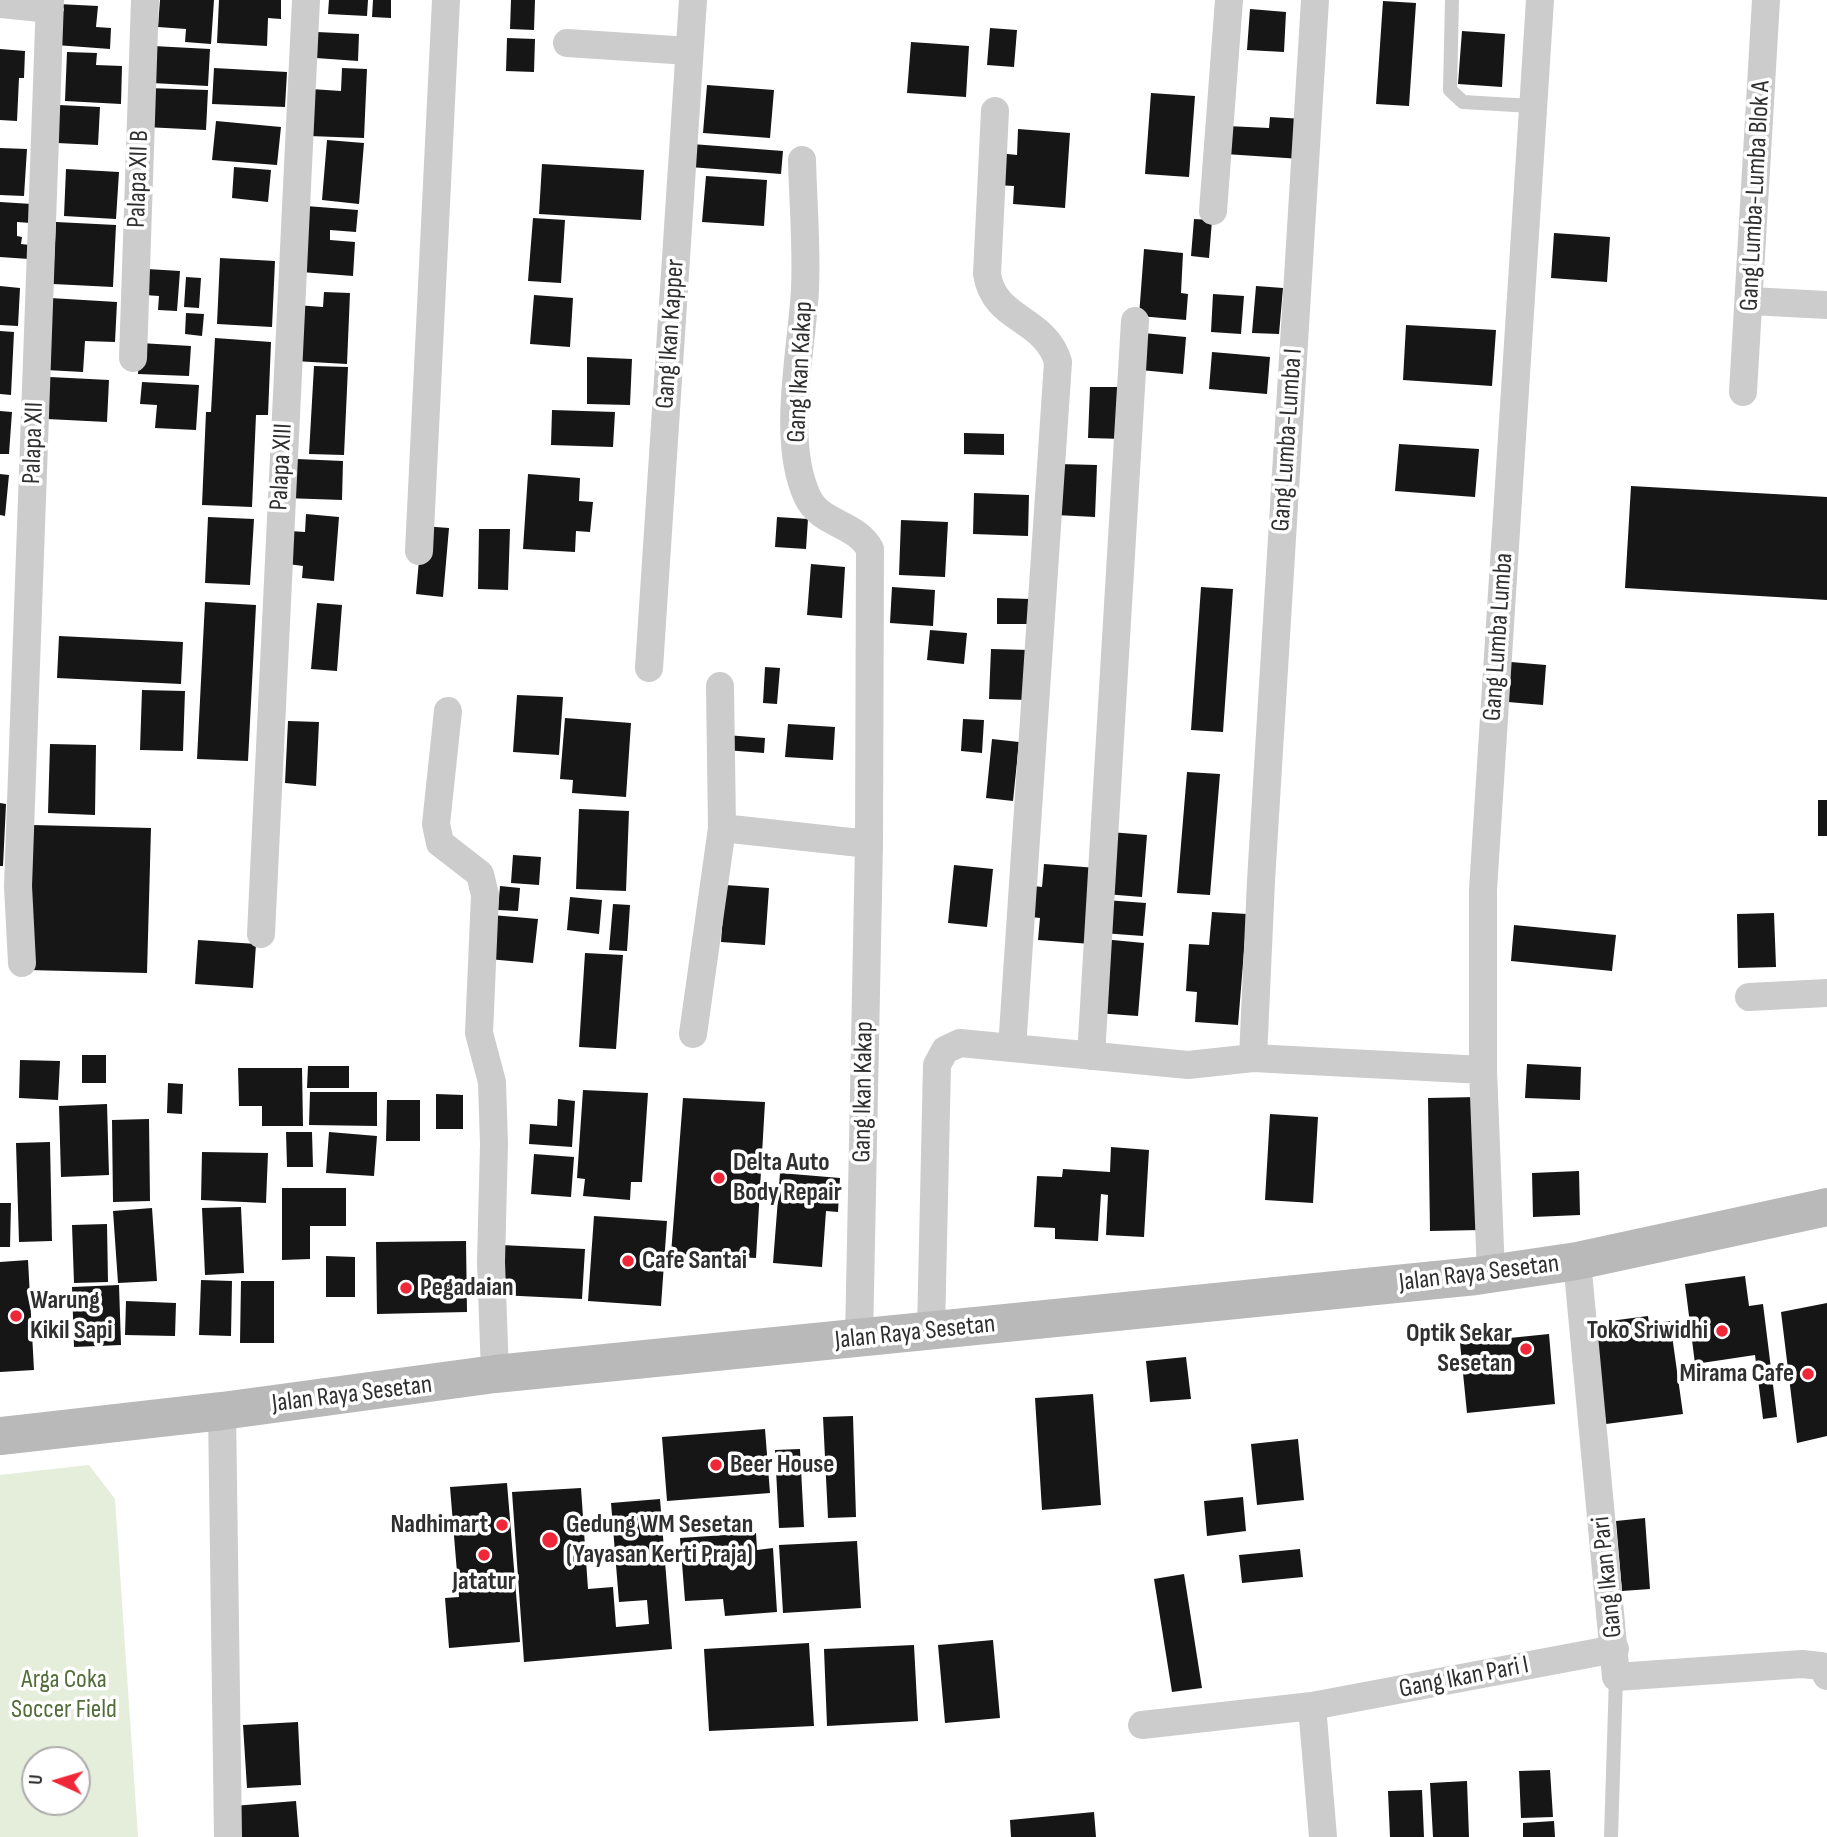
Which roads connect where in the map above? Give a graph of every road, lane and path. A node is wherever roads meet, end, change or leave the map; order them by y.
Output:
1 (145, 0) edge
2 (306, 0) edge
3 (446, 0) edge
4 (692, 0) edge
5 (1229, 0) edge
6 (1315, 0) edge
7 (1452, 0) edge
8 (1540, 0) edge
9 (1766, 0) edge
10 (0, 4) edge
11 (50, 4) edge
12 (567, 43) dead end
13 (689, 51) junction
14 (1532, 106) junction
15 (995, 111) dead end
16 (802, 160) dead end
17 (1213, 211) dead end
18 (1751, 301) junction
19 (1827, 305) edge
20 (1135, 321) dead end
21 (133, 358) dead end
22 (1743, 392) dead end
23 (419, 551) dead end
24 (649, 668) dead end
25 (720, 686) dead end
26 (448, 711) dead end
27 (722, 828) junction
28 (869, 844) junction
29 (9, 886) edge
30 (261, 934) dead end
31 (22, 963) dead end
32 (1827, 993) edge
33 (1749, 997) dead end
34 (693, 1034) dead end
35 (1012, 1048) junction
36 (1091, 1056) junction
37 (1253, 1058) junction
38 (1483, 1070) junction
39 (1827, 1207) edge
40 (1577, 1261) junction
41 (1491, 1274) junction
42 (931, 1331) junction
43 (859, 1340) junction
44 (495, 1374) junction
45 (222, 1411) junction
46 (0, 1436) edge
47 (1616, 1663) junction
48 (1827, 1676) edge
49 (1312, 1706) junction
50 (1142, 1725) dead end
51 (228, 1837) edge
52 (1323, 1837) edge
53 (1611, 1837) edge

1 - 21 street, Palapa XII B
2 - 30 street, Palapa XIII
3 - 23 street
4 - 13 street, Gang Ikan Kapper
5 - 17 street
6 - 37 street, Gang Lumba-Lumba I
7 - 14 lane
8 - 14 street, Gang Lumba Lumba
9 - 18 street, Gang Lumba-Lumba Blok A
10 - 11 street
11 - 29 street, Palapa XII
12 - 13 street
13 - 24 street, Gang Ikan Kapper
14 - 38 street, Gang Lumba Lumba
15 - 35 street
16 - 28 street, Gang Ikan Kakap
18 - 19 street
18 - 22 street, Gang Lumba-Lumba Blok A
20 - 36 street
25 - 27 street
26 - 44 street
27 - 28 street
27 - 34 street
28 - 43 street, Gang Ikan Kakap
29 - 31 street, Palapa XII
32 - 33 street
35 - 36 street
35 - 42 street
36 - 37 street
37 - 38 street
38 - 41 street, Gang Lumba Lumba
39 - 40 main road, Jalan Raya Sesetan
40 - 41 main road, Jalan Raya Sesetan
40 - 47 street, Gang Ikan Pari
41 - 42 main road, Jalan Raya Sesetan
42 - 43 main road, Jalan Raya Sesetan
43 - 44 main road, Jalan Raya Sesetan
44 - 45 main road, Jalan Raya Sesetan
45 - 46 main road, Jalan Raya Sesetan
45 - 51 street
47 - 48 street, Gang Ikan Pari
47 - 49 street, Gang Ikan Pari I
47 - 53 lane
49 - 50 street, Gang Ikan Pari I
49 - 52 street

